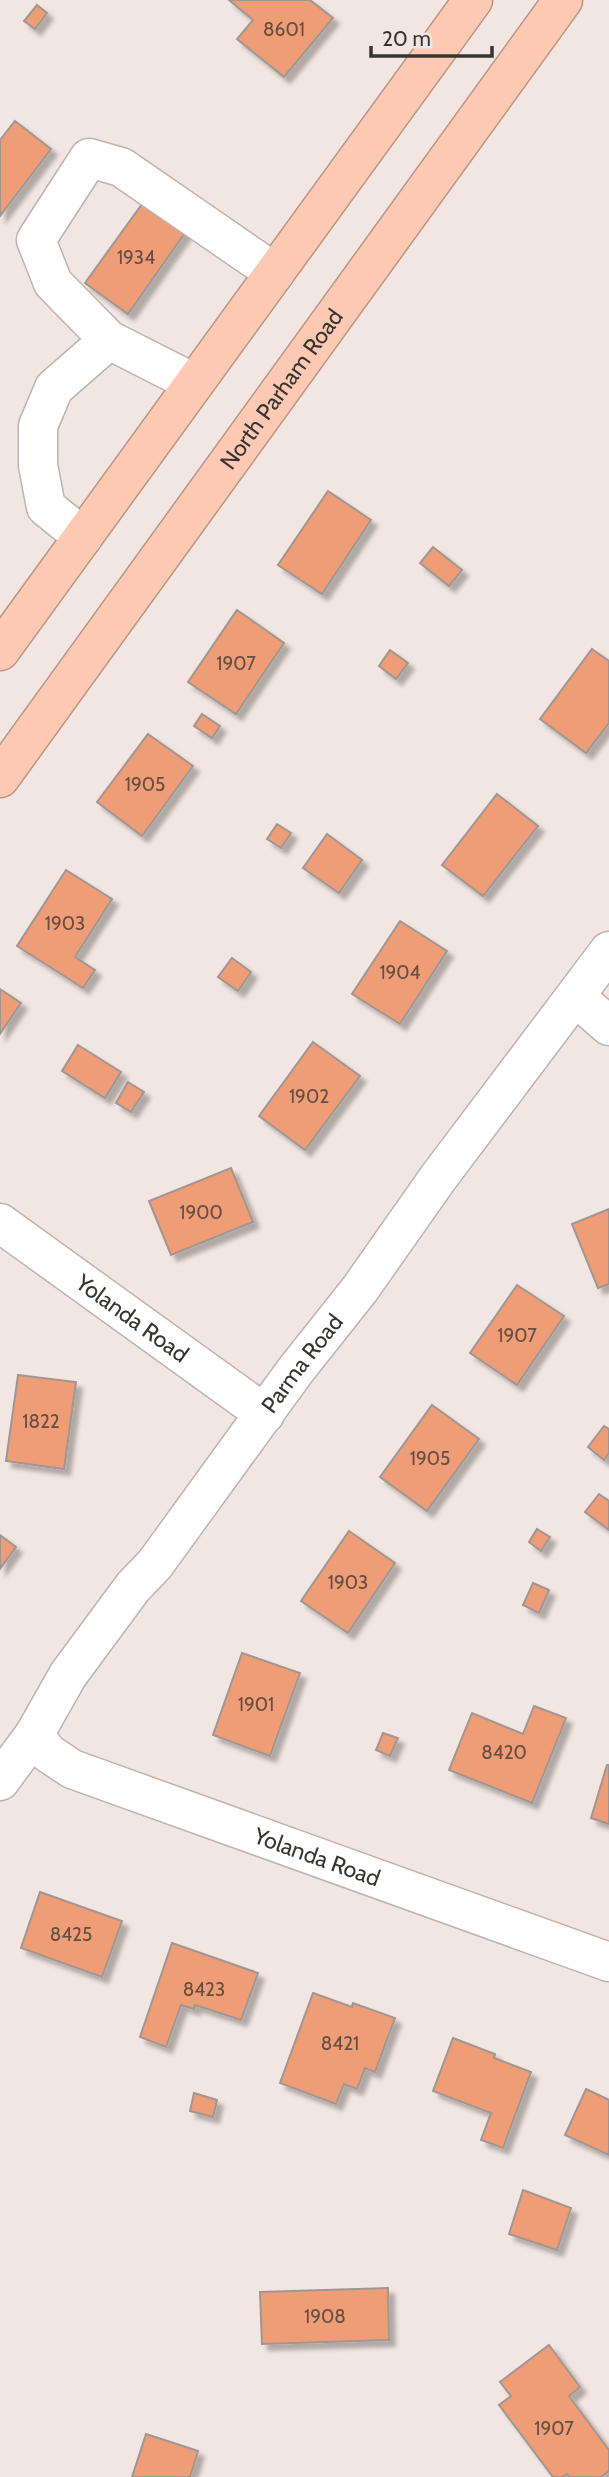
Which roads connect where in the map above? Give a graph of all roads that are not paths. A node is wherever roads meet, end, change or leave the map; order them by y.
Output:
1 (473, 0) edge
2 (548, 5) edge
3 (275, 273) junction
4 (109, 340) junction
5 (194, 383) junction
6 (83, 537) junction
7 (0, 651) edge
8 (0, 778) edge
9 (609, 951) edge
10 (576, 997) junction
11 (609, 1026) edge
12 (0, 1223) edge
13 (265, 1413) junction
14 (34, 1735) junction
15 (0, 1781) edge
16 (609, 1962) edge

1 - 3 highway
2 - 8 highway, North Parham Road
3 - 4 street
3 - 5 highway
4 - 5 street
4 - 6 street
5 - 6 highway
6 - 7 highway
9 - 10 street, Parma Road
10 - 11 street
10 - 13 street, Parma Road
12 - 13 street, Yolanda Road
13 - 14 street, Parma Road
14 - 15 street, Parma Road
14 - 16 street, Yolanda Road

